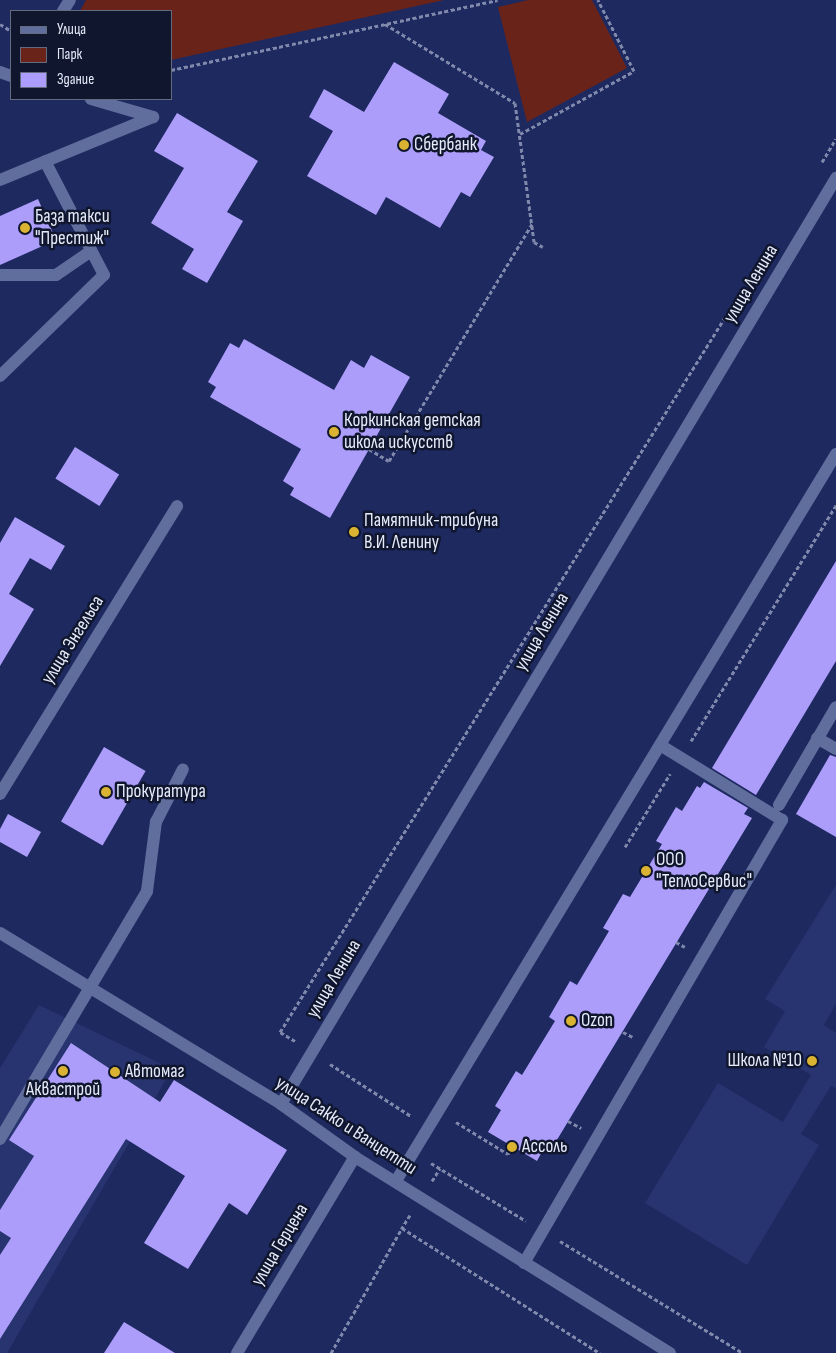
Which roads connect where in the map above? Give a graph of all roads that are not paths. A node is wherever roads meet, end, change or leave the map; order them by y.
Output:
1 (94, 100) edge
2 (45, 162) junction
3 (836, 178) edge
4 (0, 180) edge
5 (91, 251) junction
6 (0, 275) edge
7 (0, 376) edge
8 (836, 454) edge
9 (177, 506) dead end
10 (836, 706) edge
11 (817, 738) junction
12 (660, 745) junction
13 (836, 749) edge
14 (183, 769) dead end
15 (0, 794) edge
16 (779, 805) dead end
17 (0, 933) edge
18 (89, 987) junction
19 (280, 1104) junction
20 (0, 1140) edge
21 (355, 1157) junction
22 (396, 1181) junction
23 (524, 1263) junction
24 (237, 1353) edge
25 (670, 1353) edge

1 - 2 street
2 - 4 street
2 - 5 street
3 - 19 street, улица Ленина
5 - 6 street
5 - 7 street
8 - 12 street
9 - 15 street, улица Энгельса
10 - 11 street
11 - 13 street
11 - 16 street
12 - 22 street
12 - 23 street
14 - 18 street
17 - 18 street, улица Сакко и Ванцетти
18 - 19 street, улица Сакко и Ванцетти
18 - 20 street
19 - 21 street, улица Сакко и Ванцетти
21 - 22 street, улица Сакко и Ванцетти
21 - 24 street, улица Герцена
22 - 23 street, улица Сакко и Ванцетти
23 - 25 street, улица Сакко и Ванцетти

